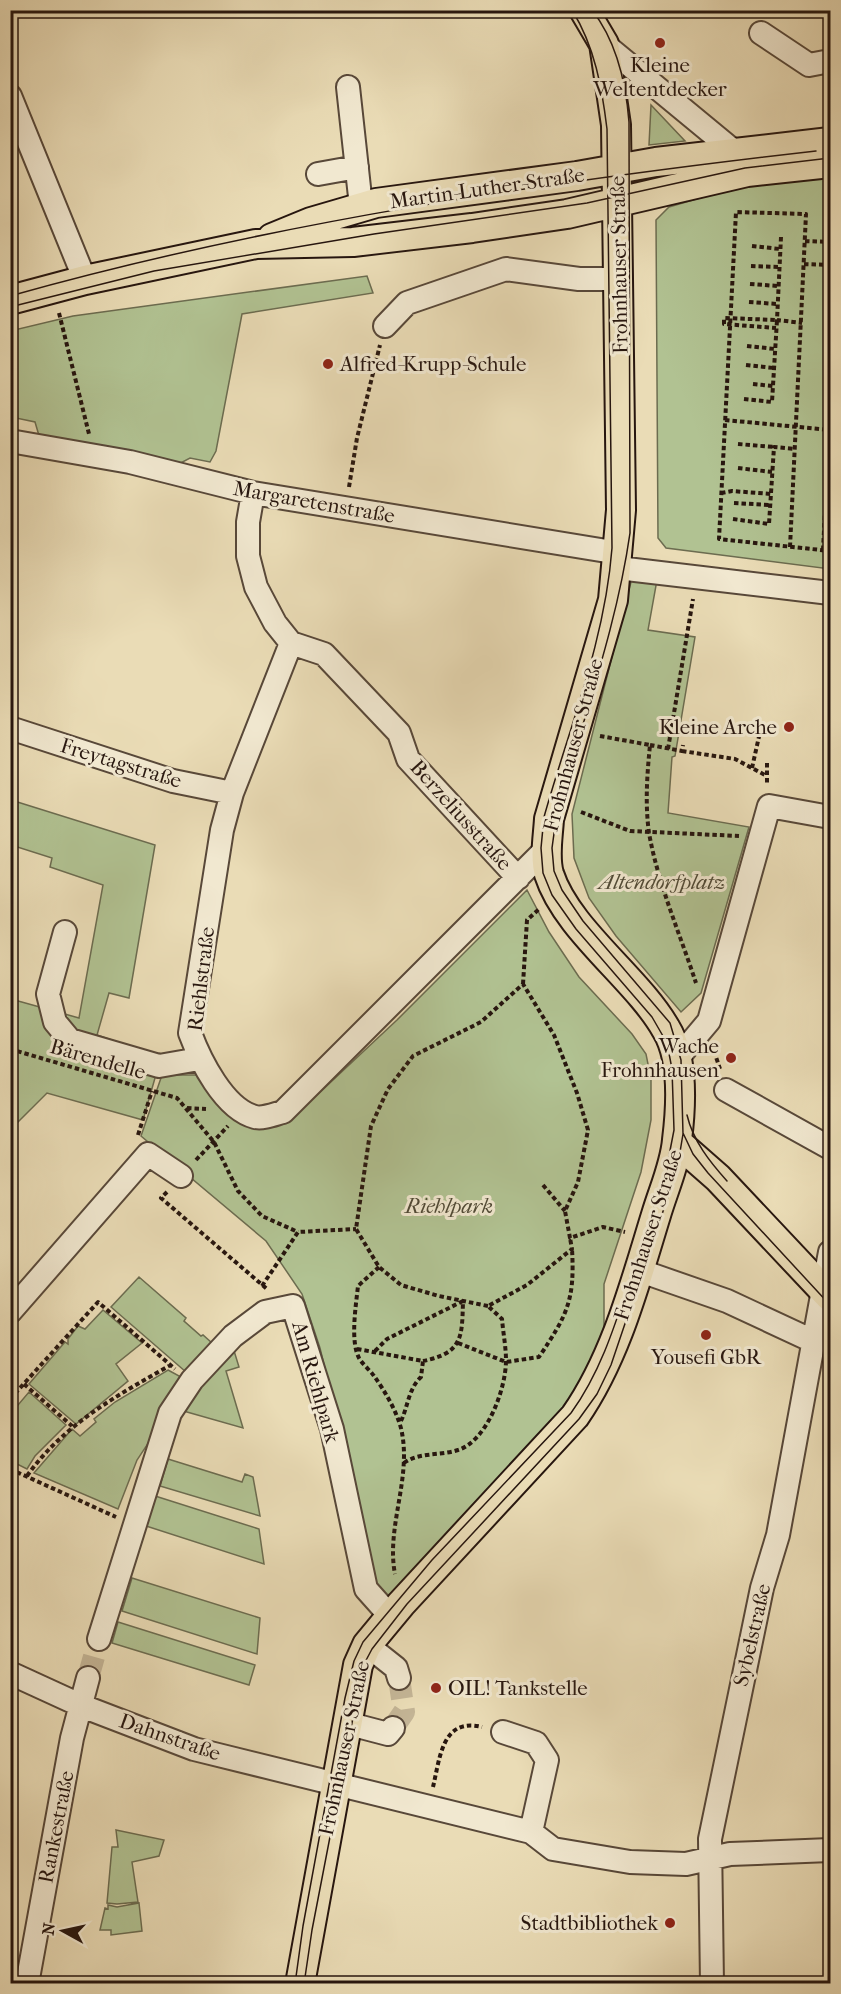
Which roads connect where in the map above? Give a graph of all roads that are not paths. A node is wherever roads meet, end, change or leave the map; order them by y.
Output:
1 (589, 13) edge
2 (760, 33) dead end
3 (604, 45) junction
4 (831, 61) edge
5 (348, 87) dead end
6 (10, 96) edge
7 (831, 142) edge
8 (736, 153) junction
9 (831, 163) edge
10 (357, 166) junction
11 (618, 169) junction
12 (318, 174) dead end
13 (617, 203) junction
14 (361, 206) junction
15 (256, 244) junction
16 (619, 279) junction
17 (85, 280) junction
18 (10, 300) edge
19 (385, 326) road end
20 (10, 441) edge
21 (253, 493) junction
22 (619, 561) junction
23 (831, 593) edge
24 (291, 643) junction
25 (10, 728) edge
26 (232, 794) junction
27 (831, 817) edge
28 (547, 848) junction
29 (518, 878) junction
30 (65, 932) dead end
31 (199, 1059) junction
32 (676, 1059) junction
33 (726, 1090) dead end
34 (677, 1142) junction
35 (831, 1148) edge
36 (181, 1176) road end
37 (831, 1252) edge
38 (638, 1270) junction
39 (827, 1294) edge
40 (10, 1312) edge
41 (815, 1342) junction
42 (396, 1610) junction
43 (99, 1639) tunnel mouth
44 (368, 1645) junction
45 (10, 1672) edge
46 (88, 1678) tunnel mouth
47 (399, 1678) tunnel mouth
48 (81, 1706) junction
49 (346, 1723) junction
50 (393, 1728) dead end
51 (503, 1732) road end
52 (335, 1784) junction
53 (531, 1832) junction
54 (831, 1850) edge
55 (710, 1858) junction
56 (27, 1983) edge
57 (300, 1983) edge
58 (712, 1983) edge

1 - 3 main road, Frohnhauser Straße
2 - 4 street
3 - 8 street, Frohnhauser Straße
3 - 11 main road, Frohnhauser Straße
5 - 10 street
6 - 17 street
7 - 8 main road, Martin-Luther-Straße
8 - 11 main road, Martin-Luther-Straße
9 - 13 main road, Martin-Luther-Straße
10 - 12 street
10 - 14 street
11 - 13 main road, Frohnhauser Straße
11 - 14 main road, Martin-Luther-Straße
13 - 15 main road, Martin-Luther-Straße
13 - 16 main road, Frohnhauser Straße
14 - 15 main road, Martin-Luther-Straße
15 - 17 main road, Martin-Luther-Straße
16 - 19 street
16 - 22 main road, Frohnhauser Straße
17 - 18 main road, Martin-Luther-Straße
20 - 21 street, Margaretenstraße
21 - 22 street, Margaretenstraße
21 - 24 street
22 - 23 street, Margaretenstraße
22 - 28 main road, Frohnhauser Straße
24 - 26 street, Riehlstraße
24 - 29 street, Berzeliusstraße
25 - 26 street, Freytagstraße
26 - 31 street, Riehlstraße
27 - 32 street
28 - 29 street
28 - 32 main road, Frohnhauser Straße
29 - 31 street, Riehlstraße
30 - 31 street
32 - 34 main road, Frohnhauser Straße
33 - 35 street
34 - 38 main road, Frohnhauser Straße
34 - 39 main road
36 - 40 street
37 - 39 street, Sybelstraße
38 - 41 street
38 - 42 main road, Frohnhauser Straße
39 - 41 street, Sybelstraße
41 - 55 street, Sybelstraße
42 - 43 street, Am Riehlpark
42 - 44 main road, Frohnhauser Straße
44 - 47 street
44 - 49 main road, Frohnhauser Straße
45 - 48 street, Dahnstraße
46 - 48 street, Rankestraße
48 - 52 street, Dahnstraße
48 - 56 street, Rankestraße
49 - 50 street
49 - 52 main road, Frohnhauser Straße
51 - 53 street
52 - 53 street, Dahnstraße
52 - 57 main road, Frohnhauser Straße
53 - 55 street
54 - 55 street
55 - 58 street, Sybelstraße

